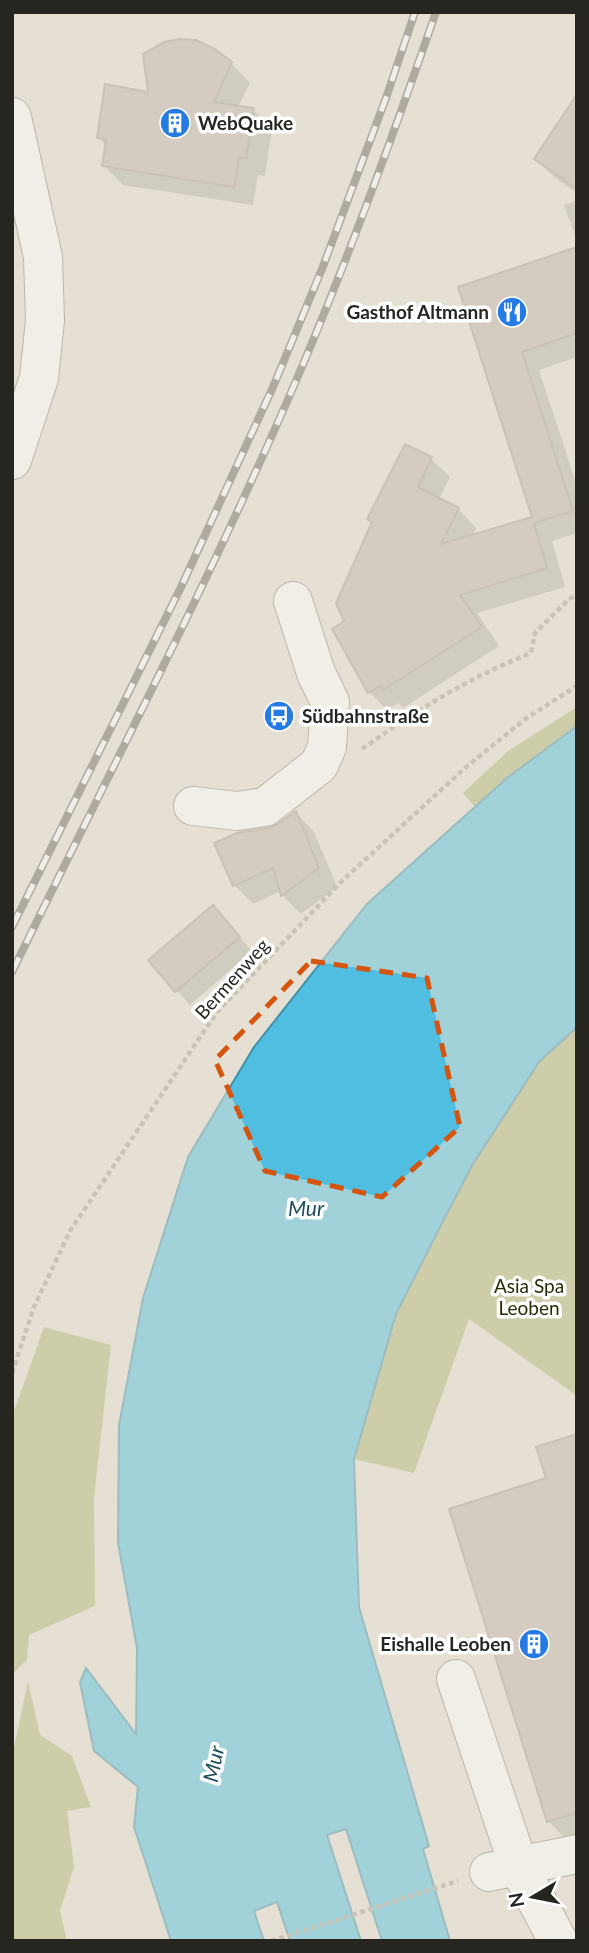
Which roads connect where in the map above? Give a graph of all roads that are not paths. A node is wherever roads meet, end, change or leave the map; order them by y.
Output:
1 (12, 117) edge
2 (12, 460) edge
3 (292, 601) dead end
4 (193, 806) dead end
5 (456, 1679) dead end
6 (577, 1854) edge
7 (504, 1869) junction
8 (558, 1941) edge

1 - 2 street
3 - 4 street
5 - 7 street
6 - 7 street
7 - 8 street

